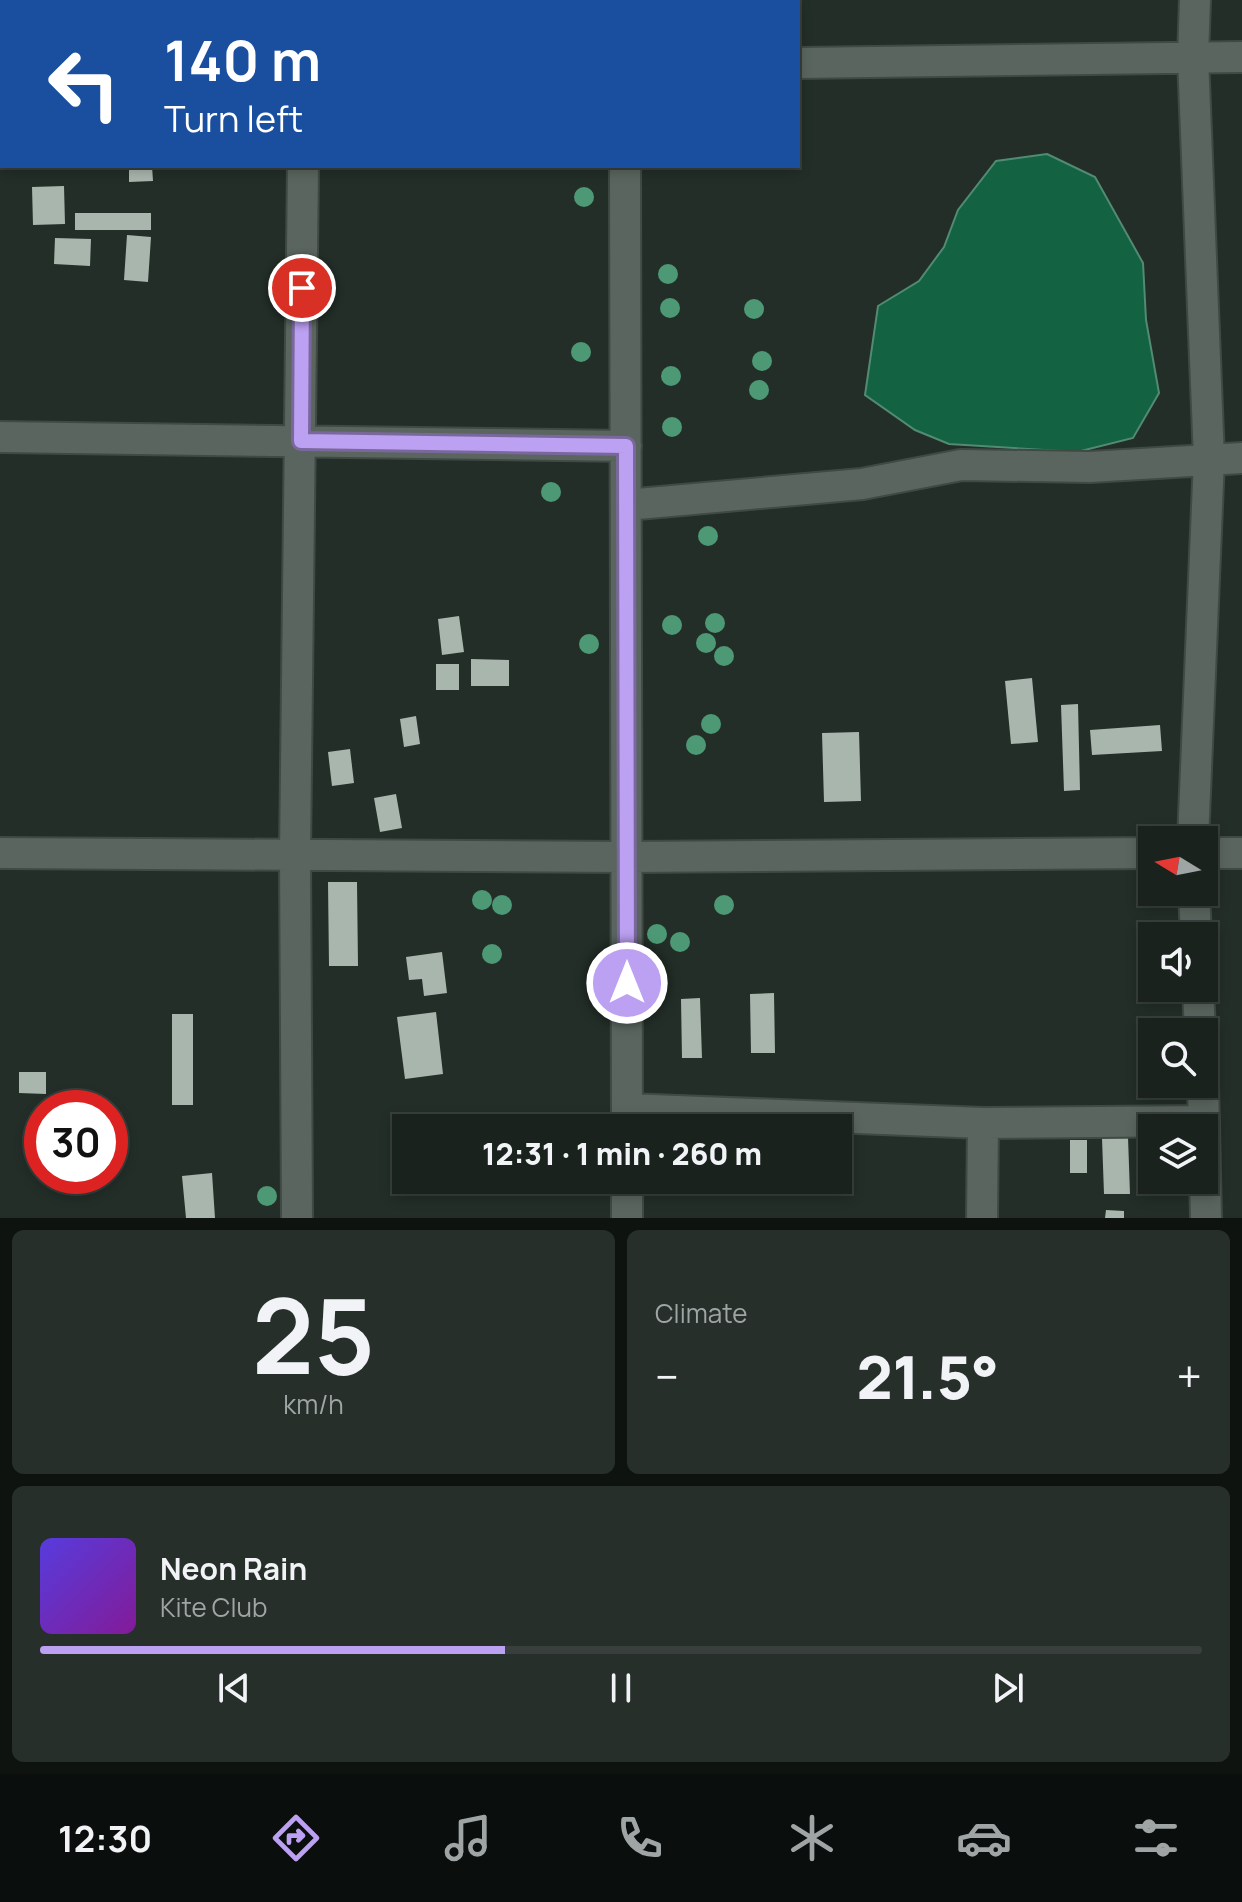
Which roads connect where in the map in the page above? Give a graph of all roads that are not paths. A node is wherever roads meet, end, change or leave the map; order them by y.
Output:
1 (1195, 0) edge
2 (1193, 57) junction
3 (1242, 57) edge
4 (800, 63) edge
5 (303, 168) edge
6 (625, 168) edge
7 (0, 437) edge
8 (301, 441) junction
9 (626, 446) junction
10 (1242, 458) edge
11 (1209, 459) junction
12 (626, 505) junction
13 (1194, 826) edge
14 (0, 853) edge
15 (1138, 853) edge
16 (1218, 853) edge
17 (1242, 853) edge
18 (295, 855) junction
19 (627, 857) junction
20 (627, 1114) edge
21 (852, 1121) edge
22 (1138, 1122) edge
23 (983, 1123) junction
24 (627, 1194) edge
25 (1206, 1194) edge
26 (297, 1218) edge
27 (627, 1218) edge
28 (982, 1218) edge
29 (1206, 1218) edge

1 - 2 street
2 - 3 street
2 - 4 street
2 - 11 street
5 - 8 street
6 - 9 street
7 - 8 street
8 - 9 street
8 - 18 street
9 - 12 street
10 - 11 street
11 - 12 street
11 - 13 street
12 - 19 street
14 - 18 street
15 - 19 street
16 - 17 street
18 - 19 street
18 - 26 street
19 - 20 street
21 - 23 street
22 - 23 street
23 - 28 street
24 - 27 street
25 - 29 street

